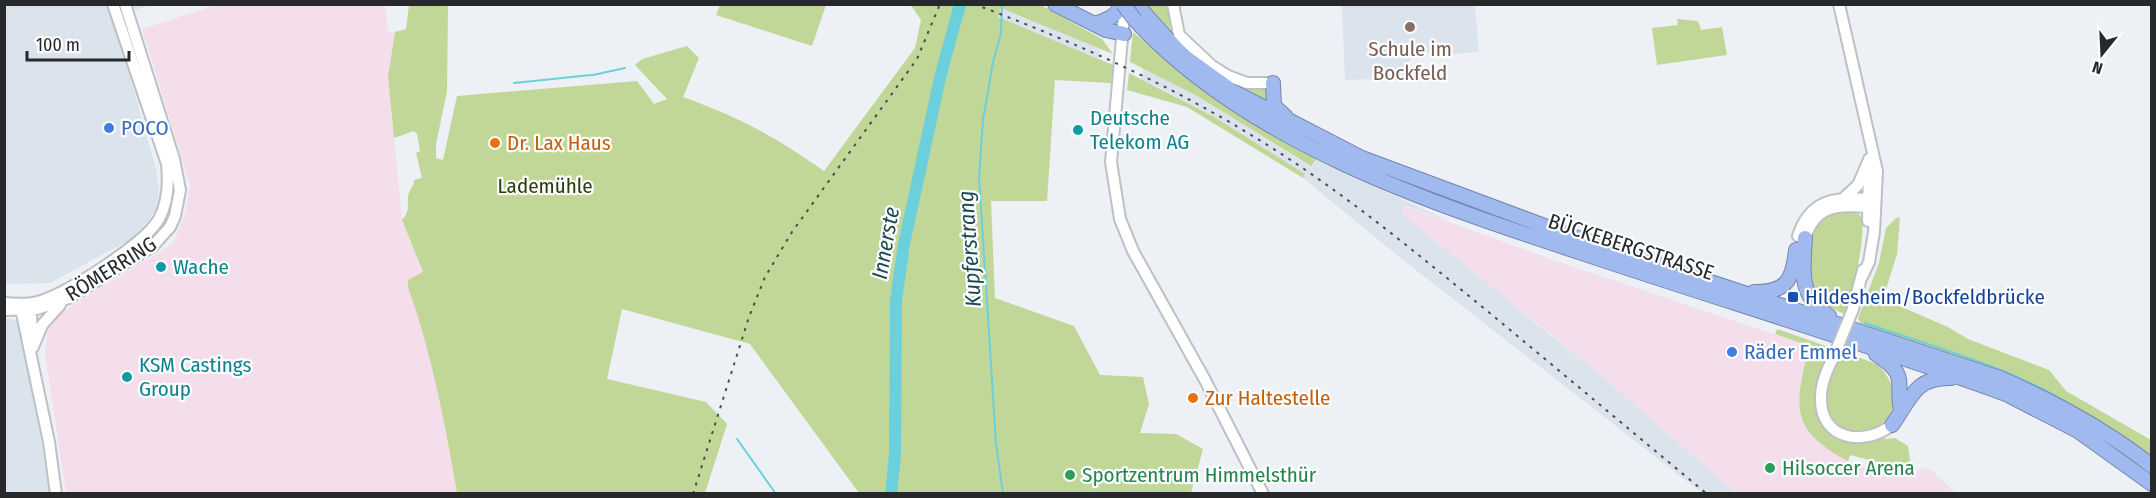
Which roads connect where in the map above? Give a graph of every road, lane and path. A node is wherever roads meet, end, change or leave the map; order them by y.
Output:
1 (113, 4) edge
2 (125, 4) edge
3 (1055, 4) edge
4 (1124, 4) edge
5 (1136, 4) edge
6 (1173, 4) edge
7 (1839, 4) edge
8 (1094, 24) junction
9 (1124, 34) junction
10 (1273, 83) joint
11 (1294, 125) junction
12 (1867, 132) junction
13 (1869, 159) junction
14 (1844, 198) junction
15 (1870, 203) junction
16 (1801, 237) junction
17 (1862, 277) junction
18 (1743, 292) junction
19 (69, 298) junction
20 (4, 303) edge
21 (25, 307) junction
22 (4, 310) edge
23 (1840, 324) junction
24 (1862, 345) junction
25 (33, 347) junction
26 (33, 360) junction
27 (1963, 378) junction
28 (1901, 411) junction
29 (1892, 425) joint
30 (2151, 466) edge
31 (2151, 484) edge
32 (56, 494) edge
33 (1263, 494) edge

1 - 21 street, RÖMERRING
2 - 19 street, RÖMERRING
3 - 8 highway
4 - 8 highway
4 - 9 street
4 - 24 highway, BÜCKEBERGSTRASSE, bridge
5 - 11 highway, BÜCKEBERGSTRASSE
6 - 10 street
7 - 12 street
8 - 9 highway
9 - 33 street
10 - 11 highway
11 - 18 highway, BÜCKEBERGSTRASSE
12 - 13 street
12 - 17 street
13 - 14 street
13 - 15 street
14 - 15 street
14 - 16 street
15 - 16 street
15 - 17 street
16 - 18 highway
16 - 23 highway
17 - 29 street, bridge
18 - 23 highway, BÜCKEBERGSTRASSE
19 - 21 street, RÖMERRING
19 - 25 street
20 - 21 street
21 - 22 street
21 - 25 street
21 - 26 street
23 - 30 highway, BÜCKEBERGSTRASSE
24 - 27 highway, BÜCKEBERGSTRASSE
24 - 28 highway
25 - 26 street
26 - 32 street
27 - 28 highway
27 - 31 highway, BÜCKEBERGSTRASSE
28 - 29 highway

